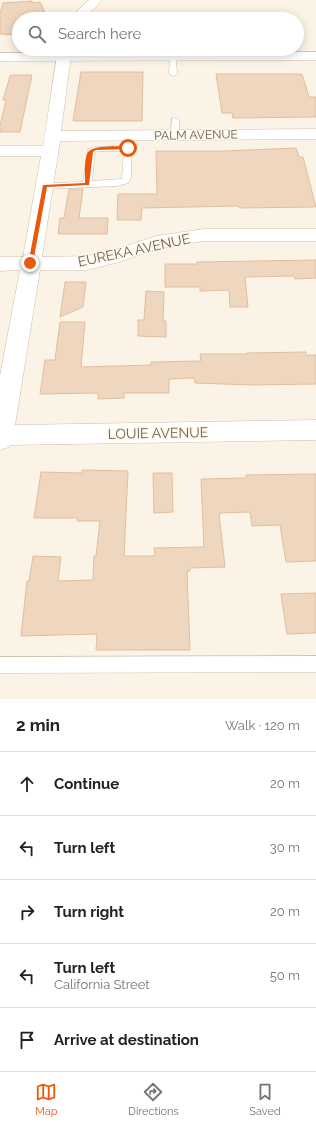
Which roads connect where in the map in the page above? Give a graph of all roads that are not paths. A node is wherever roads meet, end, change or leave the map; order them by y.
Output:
1 (96, 0) edge
2 (82, 12) edge
3 (16, 56) edge
4 (65, 56) edge
5 (146, 56) edge
6 (316, 56) edge
7 (0, 57) edge
8 (173, 57) junction
9 (173, 74) dead end
10 (316, 134) edge
11 (128, 142) junction
12 (51, 143) junction
13 (0, 151) edge
14 (87, 184) junction
15 (45, 186) junction
16 (316, 235) edge
17 (30, 263) junction
18 (0, 264) edge
19 (316, 430) edge
20 (0, 437) edge
21 (316, 664) edge
22 (0, 665) edge

1 - 2 street
3 - 7 street
4 - 12 street
5 - 8 street
6 - 8 street
8 - 9 lane
10 - 11 street, PALM AVENUE
11 - 12 street, PALM AVENUE
11 - 14 lane
11 - 14 lane
12 - 13 street, PALM AVENUE
12 - 15 street
14 - 15 lane
15 - 17 street
16 - 17 street, EUREKA AVENUE
17 - 18 street, EUREKA AVENUE
17 - 20 street
19 - 20 street, LOUIE AVENUE
21 - 22 lane

